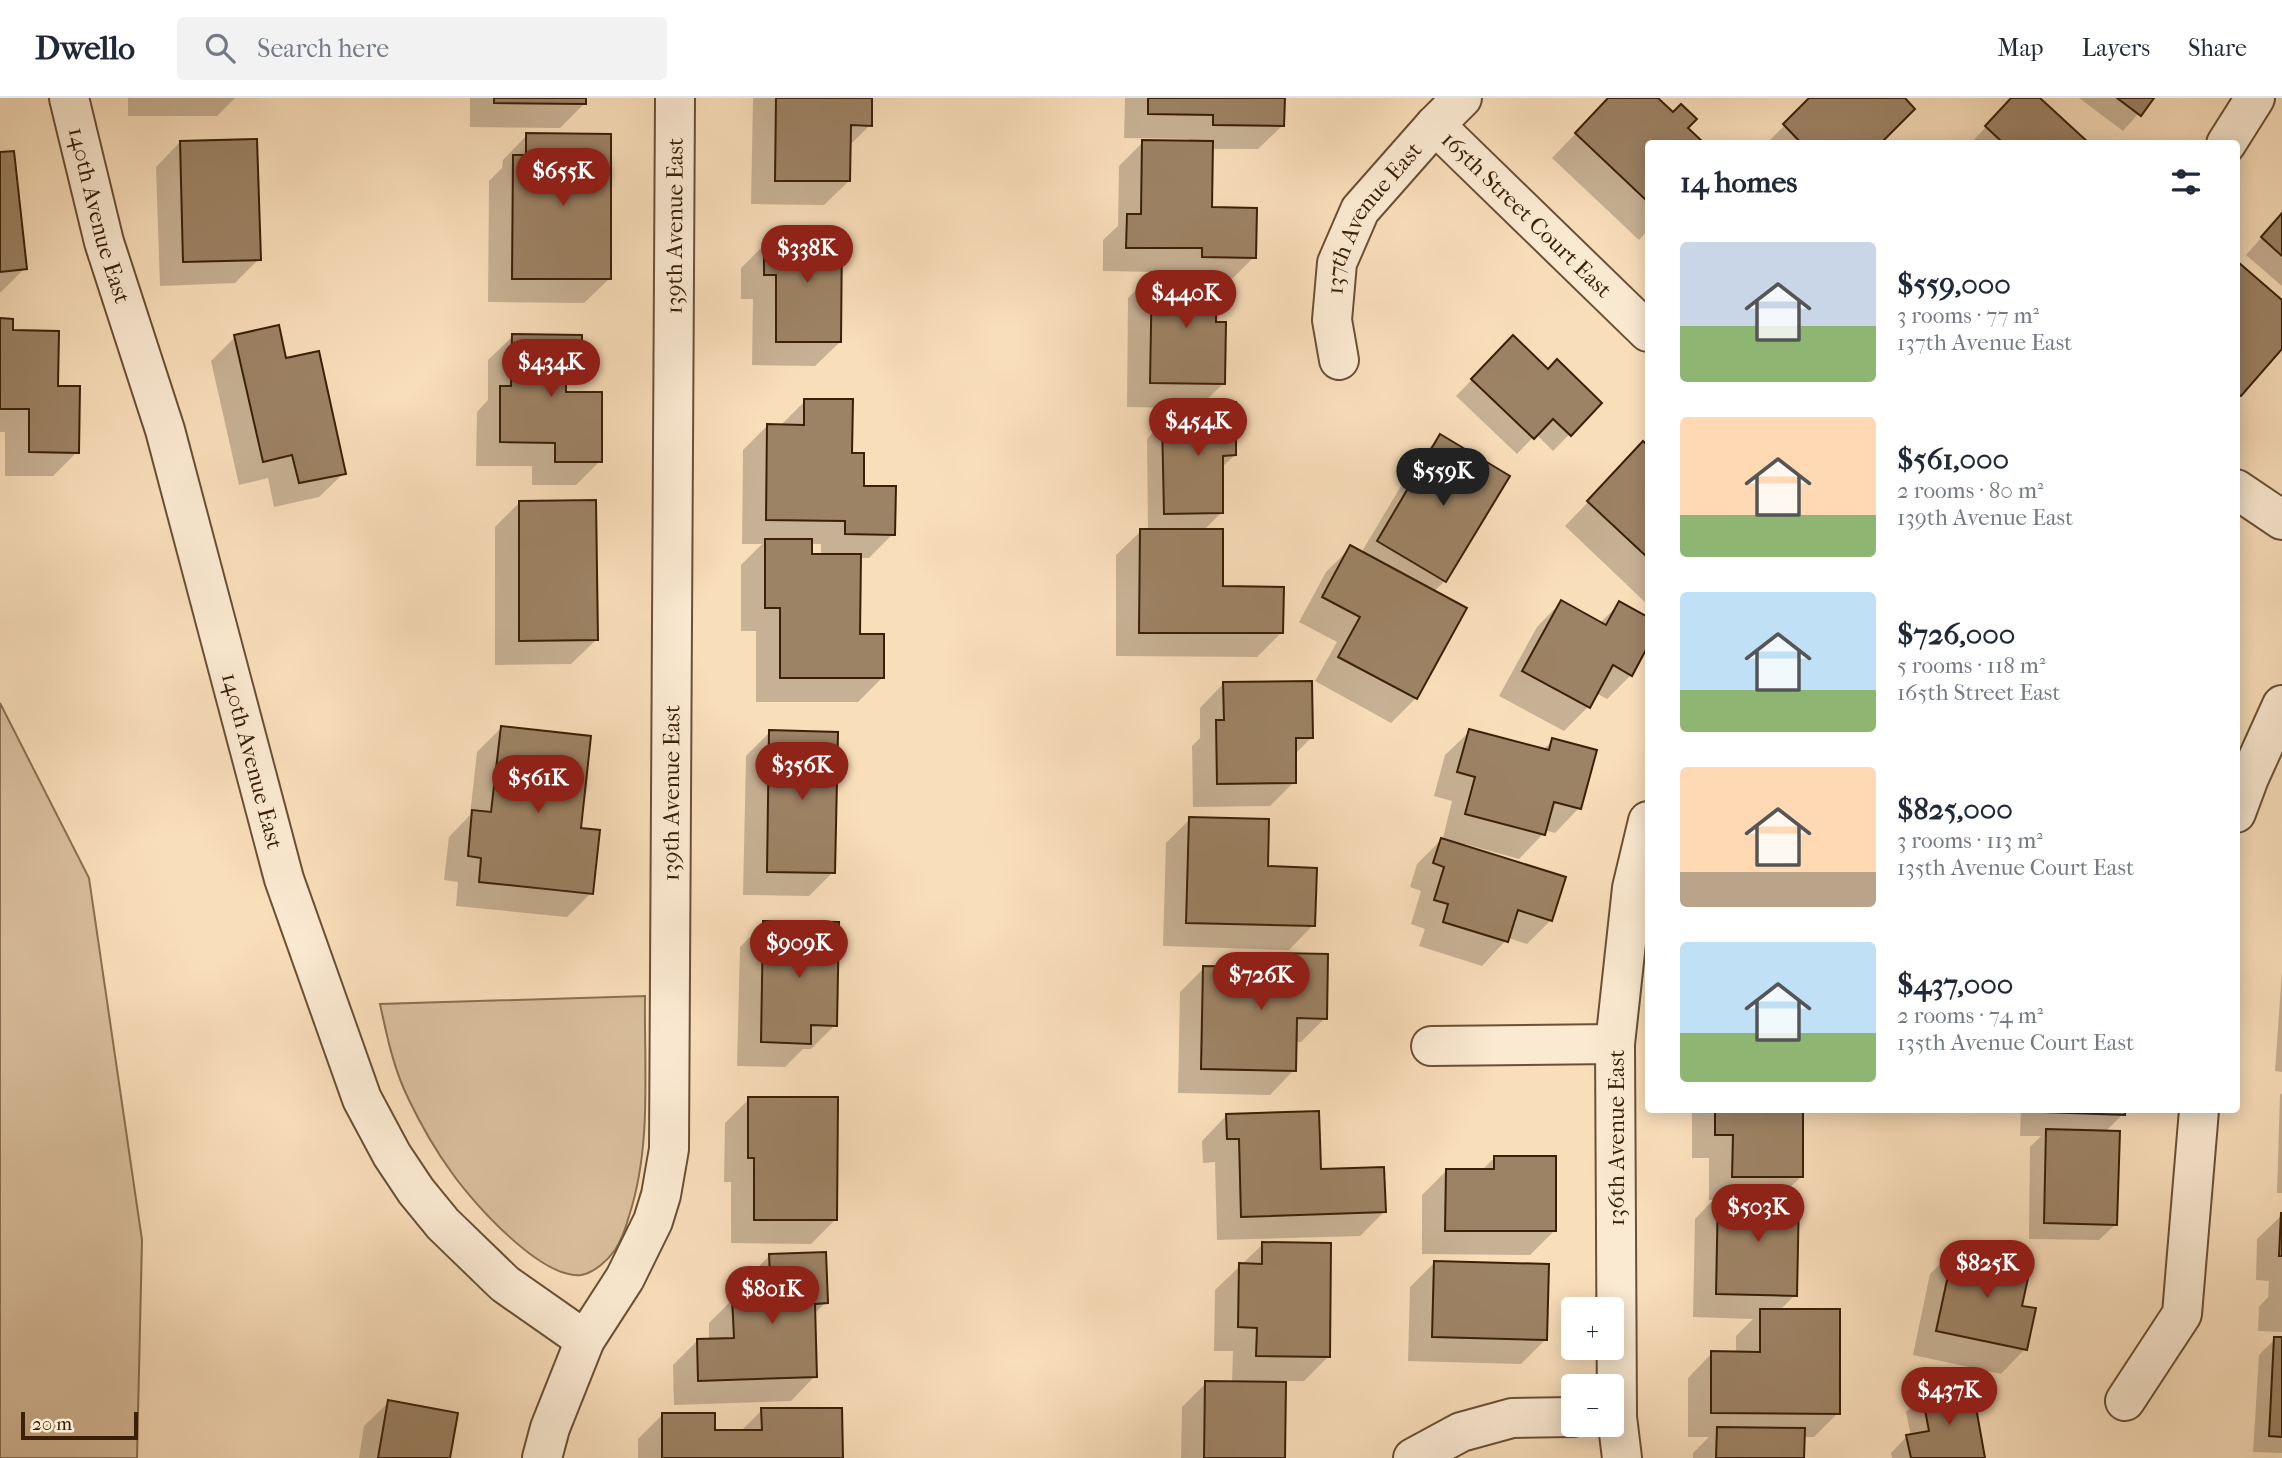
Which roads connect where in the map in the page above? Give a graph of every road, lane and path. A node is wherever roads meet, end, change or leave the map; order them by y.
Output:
1 (69, 98) edge
2 (675, 98) edge
3 (1462, 98) edge
4 (2255, 98) edge
5 (1434, 125) junction
6 (2229, 140) edge
7 (1645, 329) edge
8 (1339, 360) dead end
9 (2240, 492) edge
10 (2282, 520) edge
11 (2282, 705) edge
12 (2240, 802) edge
13 (1645, 834) edge
14 (1615, 1044) junction
15 (1432, 1046) dead end
16 (2199, 1113) edge
17 (584, 1340) junction
18 (1615, 1374) edge
19 (2125, 1401) dead end
20 (1561, 1418) edge
21 (1618, 1437) edge
22 (542, 1458) edge
23 (1413, 1458) edge
24 (1622, 1458) edge

1 - 17 street, 140th Avenue East
2 - 17 street, 139th Avenue East
3 - 5 street, 137th Avenue East
4 - 6 street
5 - 7 street, 165th Street Court East
5 - 8 street, 137th Avenue East
9 - 10 street
11 - 12 street
13 - 14 street, 136th Avenue East
14 - 15 street
14 - 18 street, 136th Avenue East
16 - 19 street
17 - 22 street, 139th Avenue East
20 - 23 street
21 - 24 street, 136th Avenue East

